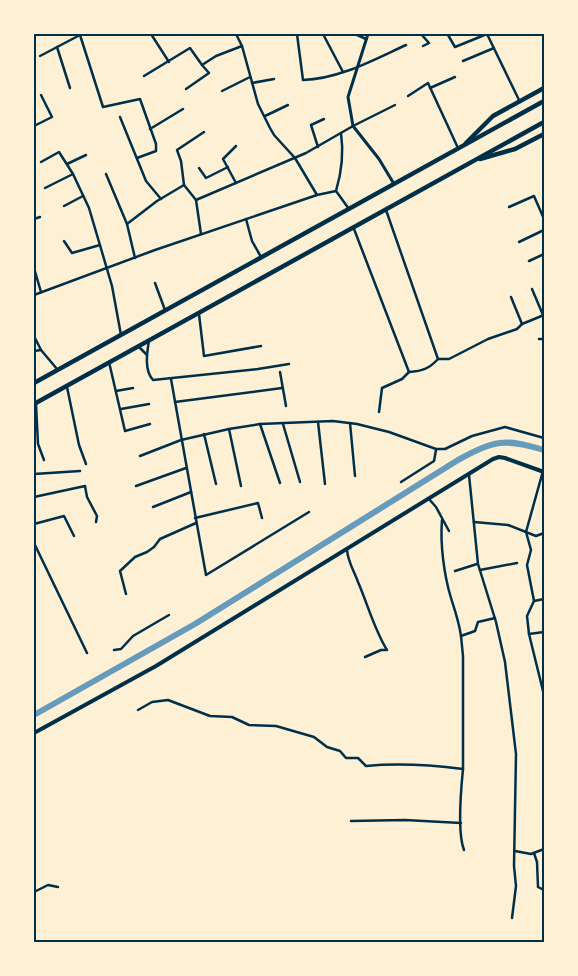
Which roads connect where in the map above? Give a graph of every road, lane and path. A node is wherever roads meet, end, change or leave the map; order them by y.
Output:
1 (151, 34) edge
2 (236, 34) edge
3 (297, 34) edge
4 (323, 34) edge
5 (355, 34) edge
6 (368, 34) edge
7 (421, 34) edge
8 (487, 34) edge
9 (448, 35) dead end
10 (366, 39) junction
11 (406, 45) dead end
12 (242, 46) junction
13 (423, 46) dead end
14 (57, 47) junction
15 (494, 48) junction
16 (40, 56) dead end
17 (462, 61) dead end
18 (170, 62) junction
19 (202, 64) junction
20 (358, 67) junction
21 (343, 72) junction
22 (144, 76) dead end
23 (250, 77) junction
24 (455, 77) dead end
25 (274, 79) dead end
26 (252, 84) junction
27 (70, 88) dead end
28 (430, 88) junction
29 (544, 88) edge
30 (186, 89) dead end
31 (222, 91) dead end
32 (42, 95) dead end
33 (408, 96) dead end
34 (544, 101) edge
35 (520, 102) junction
36 (288, 105) dead end
37 (395, 105) dead end
38 (183, 109) dead end
39 (265, 116) junction
40 (120, 117) dead end
41 (324, 119) dead end
42 (544, 122) edge
43 (34, 126) edge
44 (353, 126) junction
45 (150, 129) junction
46 (204, 132) dead end
47 (341, 133) junction
48 (544, 134) edge
49 (465, 145) junction
50 (236, 146) dead end
51 (318, 146) junction
52 (458, 148) junction
53 (86, 155) dead end
54 (137, 158) junction
55 (295, 158) junction
56 (473, 161) junction
57 (41, 162) dead end
58 (67, 164) junction
59 (228, 167) junction
60 (198, 168) dead end
61 (73, 174) junction
62 (106, 174) dead end
63 (236, 182) junction
64 (394, 184) junction
65 (184, 186) junction
66 (45, 188) dead end
67 (336, 191) junction
68 (318, 195) junction
69 (84, 196) junction
70 (161, 199) junction
71 (196, 200) junction
72 (64, 206) dead end
73 (544, 206) edge
74 (509, 207) dead end
75 (540, 208) junction
76 (349, 209) junction
77 (386, 209) junction
78 (40, 217) dead end
79 (34, 219) edge
80 (246, 219) junction
81 (544, 219) edge
82 (127, 224) junction
83 (353, 227) junction
84 (544, 230) edge
85 (201, 234) junction
86 (64, 241) dead end
87 (519, 242) dead end
88 (100, 245) junction
89 (544, 254) edge
90 (261, 257) junction
91 (135, 258) junction
92 (529, 261) dead end
93 (34, 268) edge
94 (108, 268) junction
95 (155, 283) dead end
96 (532, 289) dead end
97 (41, 292) junction
98 (34, 295) edge
99 (511, 297) dead end
100 (166, 310) junction
101 (199, 312) junction
102 (544, 315) edge
103 (522, 324) junction
104 (120, 335) junction
105 (34, 336) edge
106 (538, 339) dead end
107 (544, 339) edge
108 (149, 340) junction
109 (138, 346) junction
110 (261, 346) dead end
111 (41, 350) junction
112 (34, 351) edge
113 (147, 355) junction
114 (438, 359) junction
115 (109, 362) junction
116 (289, 364) dead end
117 (57, 370) junction
118 (280, 372) dead end
119 (409, 372) junction
120 (171, 379) junction
121 (34, 383) edge
122 (66, 386) junction
123 (133, 388) dead end
124 (282, 388) junction
125 (116, 391) junction
126 (175, 402) junction
127 (35, 403) edge
128 (149, 404) dead end
129 (286, 406) dead end
130 (120, 410) junction
131 (379, 412) dead end
132 (318, 422) junction
133 (350, 423) junction
134 (150, 424) dead end
135 (260, 424) junction
136 (282, 424) junction
137 (228, 429) junction
138 (204, 434) junction
139 (544, 438) edge
140 (181, 440) junction
141 (436, 449) junction
142 (140, 456) dead end
143 (44, 460) dead end
144 (86, 464) dead end
145 (187, 468) junction
146 (80, 471) dead end
147 (544, 472) edge
148 (34, 474) edge
149 (469, 474) junction
150 (355, 476) dead end
151 (300, 482) dead end
152 (401, 482) dead end
153 (280, 483) dead end
154 (216, 484) dead end
155 (325, 484) dead end
156 (136, 486) dead end
157 (241, 486) dead end
158 (191, 492) junction
159 (34, 497) edge
160 (429, 499) junction
161 (154, 507) dead end
162 (309, 512) dead end
163 (195, 518) junction
164 (262, 518) dead end
165 (442, 520) junction
166 (96, 522) dead end
167 (474, 522) junction
168 (196, 523) junction
169 (34, 524) edge
170 (449, 531) dead end
171 (526, 532) junction
172 (544, 533) edge
173 (74, 536) dead end
174 (34, 543) edge
175 (347, 550) junction
176 (517, 563) dead end
177 (478, 564) junction
178 (480, 570) junction
179 (455, 571) dead end
180 (126, 594) dead end
181 (544, 600) edge
182 (534, 601) junction
183 (169, 615) dead end
184 (495, 618) junction
185 (544, 632) edge
186 (529, 634) junction
187 (461, 636) junction
188 (114, 650) dead end
189 (87, 653) dead end
190 (365, 657) dead end
191 (544, 694) edge
192 (138, 710) dead end
193 (34, 733) edge
194 (463, 769) junction
195 (351, 821) dead end
196 (461, 822) junction
197 (464, 850) dead end
198 (544, 850) edge
199 (515, 852) junction
200 (534, 853) junction
201 (58, 887) dead end
202 (544, 890) edge
203 (34, 892) edge
204 (512, 918) dead end

1 - 18 street
2 - 12 street
3 - 21 street
4 - 21 street
5 - 10 street
6 - 10 street
7 - 13 street
8 - 9 street
8 - 15 street
10 - 20 street
11 - 20 street
12 - 19 street
12 - 23 street
14 - 16 street
14 - 27 street
14 - 45 street
15 - 17 street
15 - 35 street
18 - 19 street
18 - 22 street
19 - 30 street
20 - 21 street
20 - 44 street
23 - 26 street
23 - 31 street
24 - 28 street
25 - 26 street
26 - 39 street
28 - 33 street
28 - 52 street
29 - 35 main road
32 - 43 street
34 - 49 main road
35 - 49 main road
36 - 39 street
37 - 44 street
38 - 45 street
39 - 55 street
40 - 54 street
41 - 51 street
42 - 56 main road
44 - 47 street
44 - 64 street
45 - 54 street
46 - 65 street
47 - 51 street
47 - 67 street
48 - 56 main road
49 - 52 main road
50 - 59 street
51 - 55 street
52 - 64 main road
53 - 58 street
54 - 70 street
55 - 63 street
55 - 68 street
56 - 77 main road
57 - 58 street
58 - 61 street
59 - 60 street
59 - 63 street
61 - 66 street
61 - 69 street
62 - 82 street
63 - 71 street
64 - 76 main road
65 - 70 street
65 - 71 street
67 - 68 street
67 - 76 street
68 - 80 street
69 - 72 street
69 - 88 street
70 - 82 street
71 - 85 street
73 - 75 street
74 - 75 street
75 - 81 street
76 - 90 main road
77 - 83 main road
77 - 114 street
78 - 79 street
80 - 85 street
80 - 90 street
82 - 91 street
83 - 101 main road
83 - 119 street
84 - 87 street
85 - 91 street
86 - 88 street
88 - 94 street
89 - 92 street
90 - 100 main road
91 - 94 street
93 - 97 street
94 - 97 street
94 - 104 street
95 - 100 street
96 - 102 street
97 - 98 street
99 - 103 street
100 - 104 main road
101 - 108 main road
101 - 110 street
102 - 103 street
103 - 114 street
104 - 117 main road
105 - 111 street
106 - 107 street
108 - 109 main road
108 - 113 street
109 - 113 street
109 - 115 main road
111 - 112 street
111 - 117 street
113 - 120 street
114 - 119 street
115 - 122 main road
115 - 125 street
116 - 120 street
117 - 121 main road
118 - 124 street
119 - 131 street
120 - 126 street
122 - 127 main road
122 - 144 street
123 - 125 street
124 - 126 street
124 - 129 street
125 - 130 street
126 - 140 street
127 - 143 street
128 - 130 street
130 - 134 street
132 - 133 street
132 - 136 street
132 - 155 street
133 - 141 street
133 - 150 street
135 - 136 street
135 - 137 street
135 - 153 street
136 - 151 street
137 - 138 street
137 - 157 street
138 - 140 street
138 - 154 street
139 - 141 street
140 - 142 street
140 - 145 street
141 - 152 street
145 - 156 street
145 - 158 street
146 - 148 street
147 - 149 main road
147 - 171 street
149 - 160 main road
149 - 167 street
158 - 161 street
158 - 163 street
159 - 166 street
160 - 165 street
160 - 175 main road
162 - 168 street
163 - 164 street
163 - 168 street
165 - 170 street
165 - 187 street
167 - 171 street
167 - 177 street
168 - 180 street
169 - 173 street
171 - 172 street
171 - 182 street
174 - 189 street
175 - 190 street
175 - 193 main road
176 - 178 street
177 - 178 street
177 - 179 street
178 - 184 street
181 - 182 street
182 - 186 street
183 - 188 street
184 - 187 street
184 - 199 street
185 - 186 street
186 - 191 street
187 - 194 street
192 - 194 street
194 - 196 street
195 - 196 street
196 - 197 street
198 - 200 street
199 - 200 street
199 - 204 street
200 - 202 street
201 - 203 street

